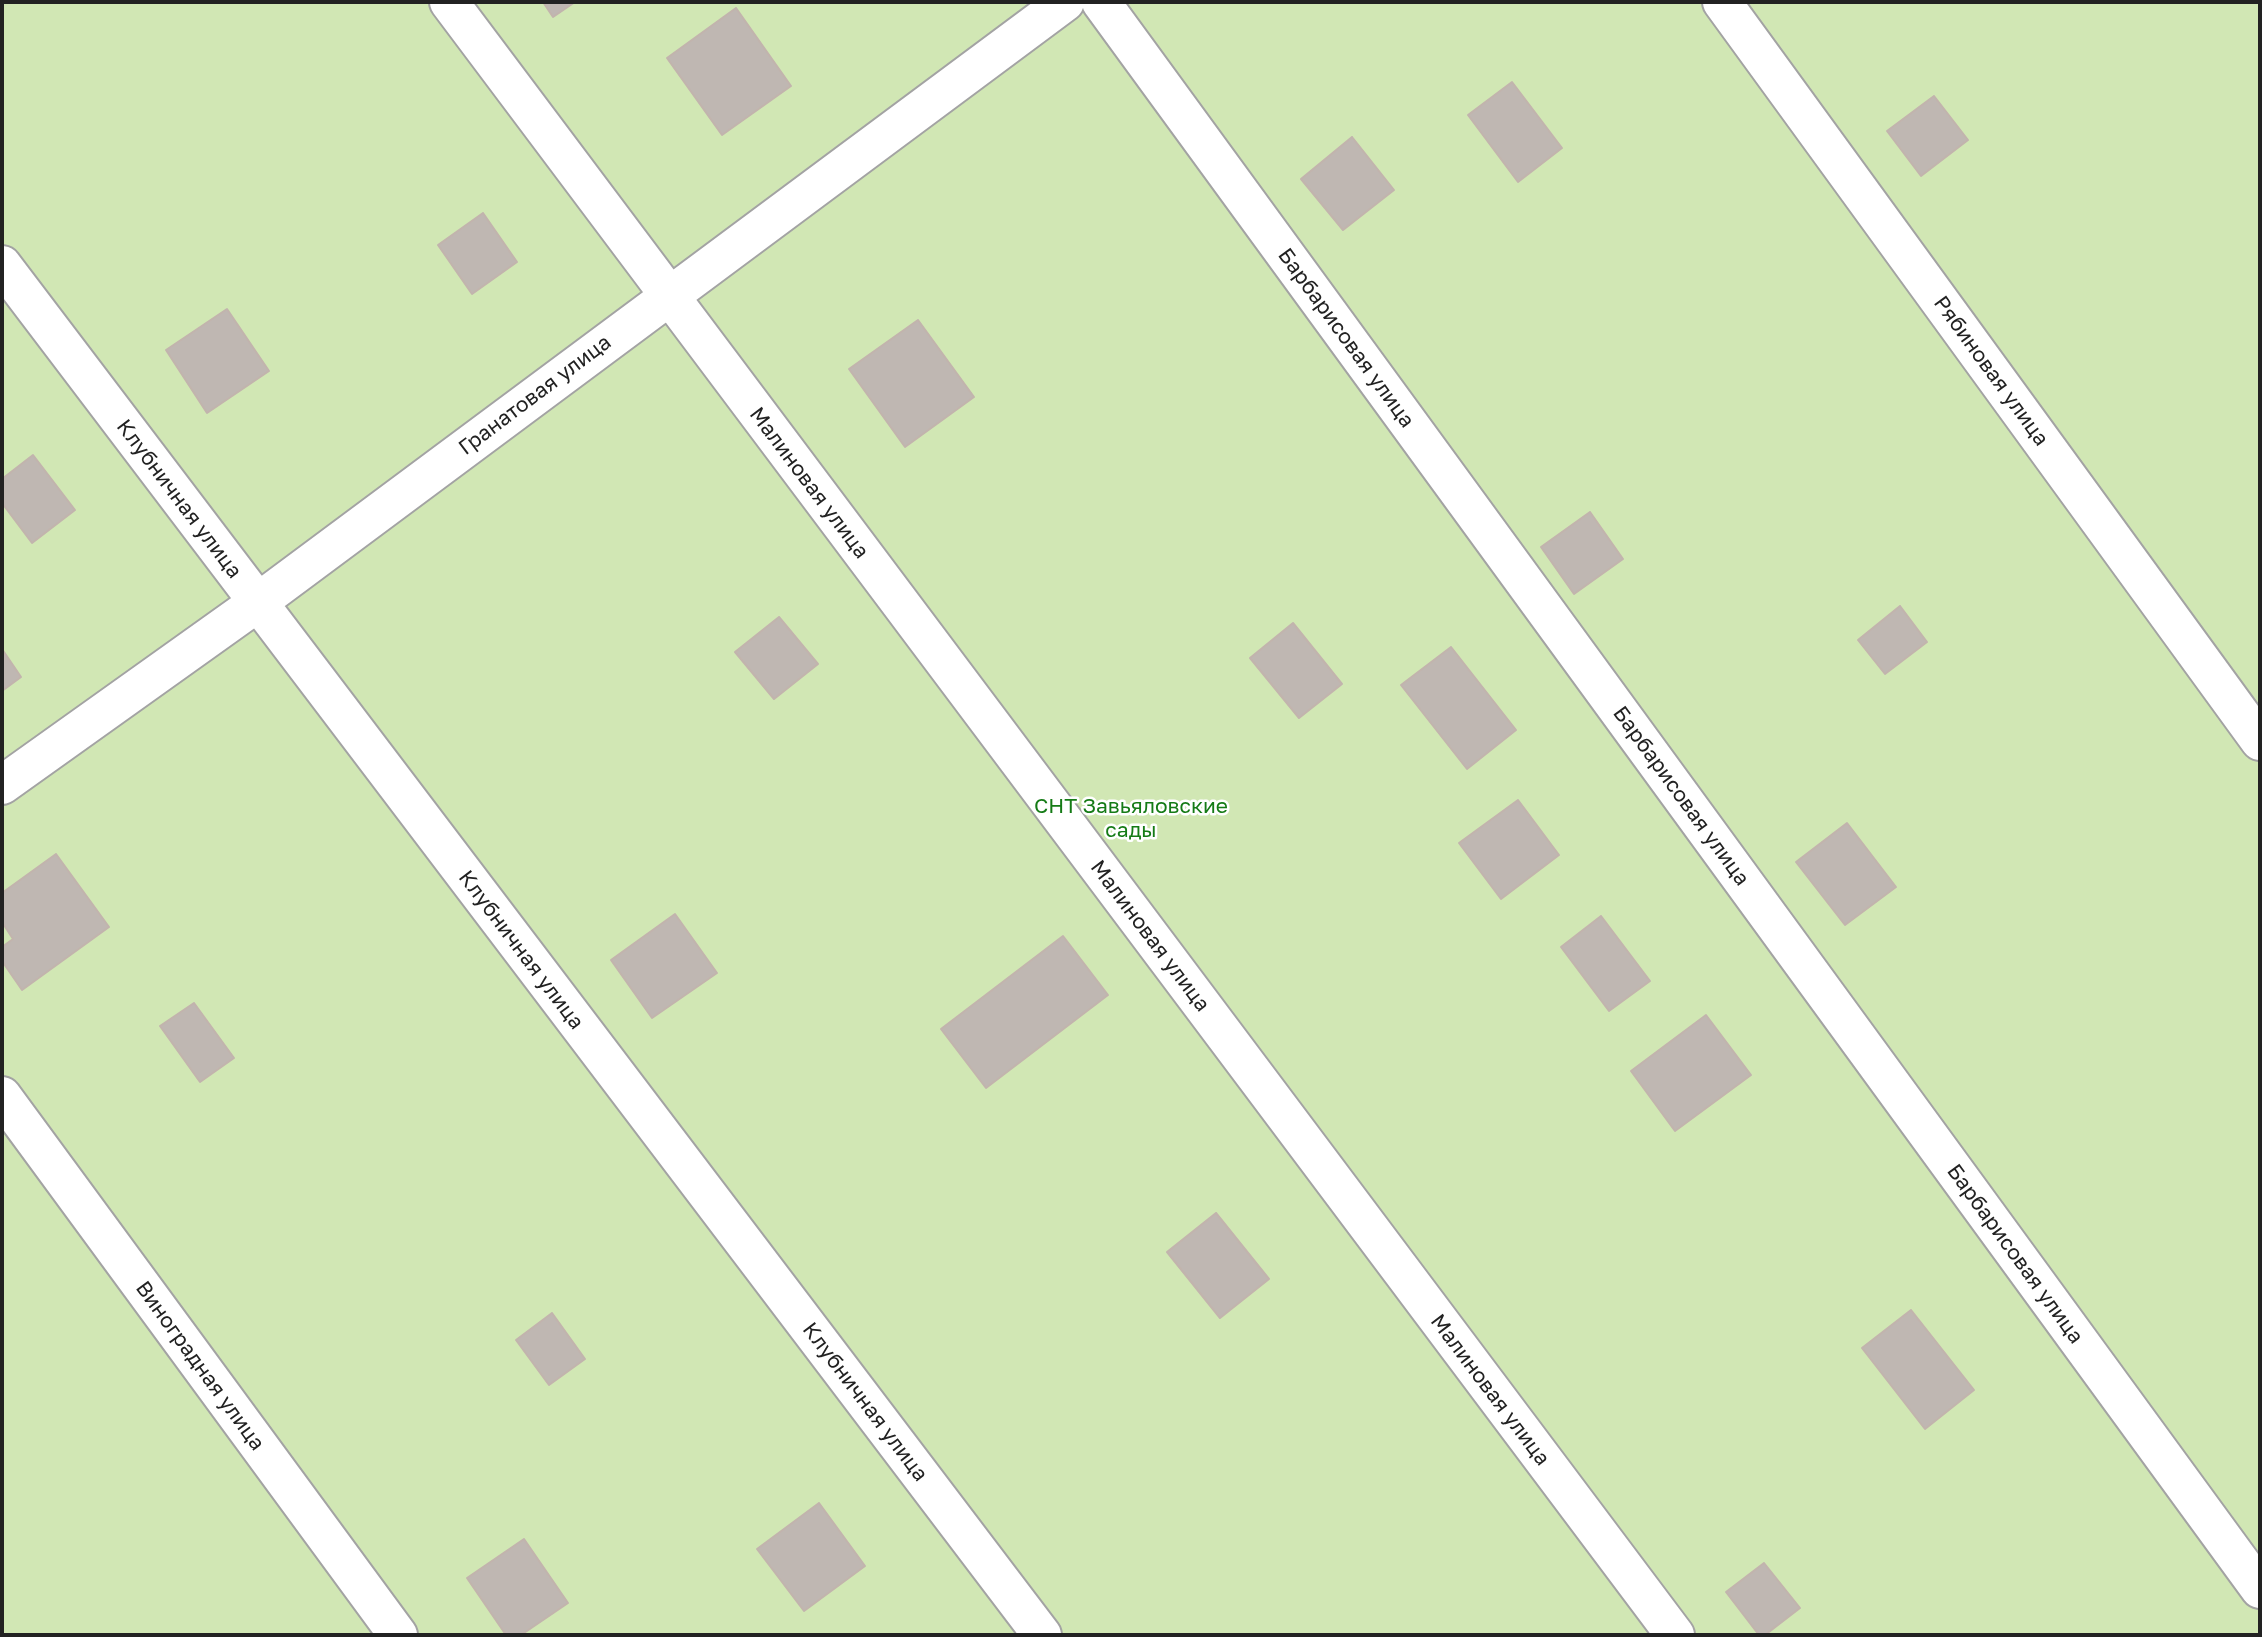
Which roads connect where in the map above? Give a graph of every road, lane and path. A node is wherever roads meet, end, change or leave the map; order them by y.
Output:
1 (449, 2) edge
2 (1065, 2) edge
3 (1101, 2) edge
4 (1722, 2) edge
5 (2, 264) edge
6 (668, 295) junction
7 (257, 603) junction
8 (2260, 741) edge
9 (2, 785) edge
10 (2, 1096) edge
11 (2260, 1589) edge
12 (398, 1635) edge
13 (1042, 1635) edge
14 (1675, 1635) edge

1 - 6 street, Малиновая улица
2 - 6 street, Гранатовая улица
3 - 11 street, Барбарисовая улица
4 - 8 street, Рябиновая улица
5 - 7 street, Клубничная улица
6 - 7 street, Гранатовая улица
6 - 14 street, Малиновая улица
7 - 9 street, Гранатовая улица
7 - 13 street, Клубничная улица
10 - 12 street, Виноградная улица

